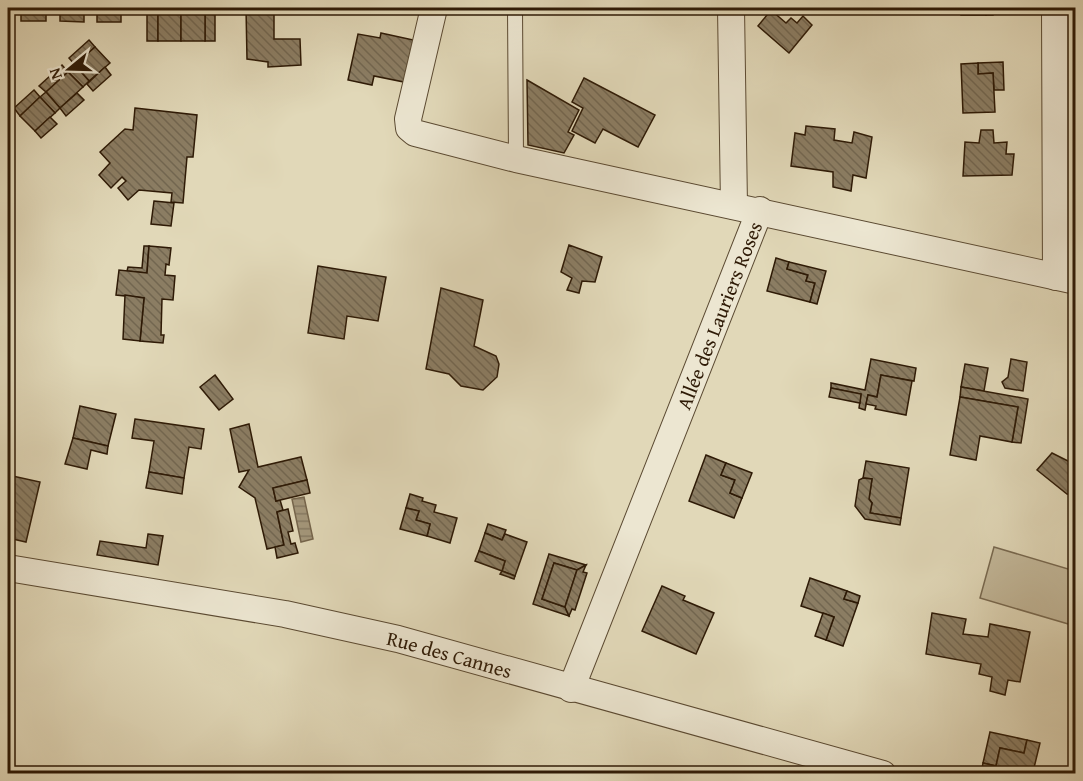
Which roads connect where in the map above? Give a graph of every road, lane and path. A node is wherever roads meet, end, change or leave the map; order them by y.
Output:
1 (434, 8) edge
2 (515, 8) edge
3 (731, 8) edge
4 (1055, 8) edge
5 (516, 159) junction
6 (734, 206) junction
7 (760, 210) junction
8 (1066, 279) edge
9 (8, 568) edge
10 (571, 689) junction
11 (883, 774) edge

1 - 5 street
2 - 5 lane
3 - 6 street
4 - 8 street
5 - 6 street
6 - 7 street
7 - 8 street, Allée des Lauriers Roses
7 - 10 street, Allée des Lauriers Roses
9 - 10 street, Rue des Cannes
10 - 11 street, Rue des Cannes

